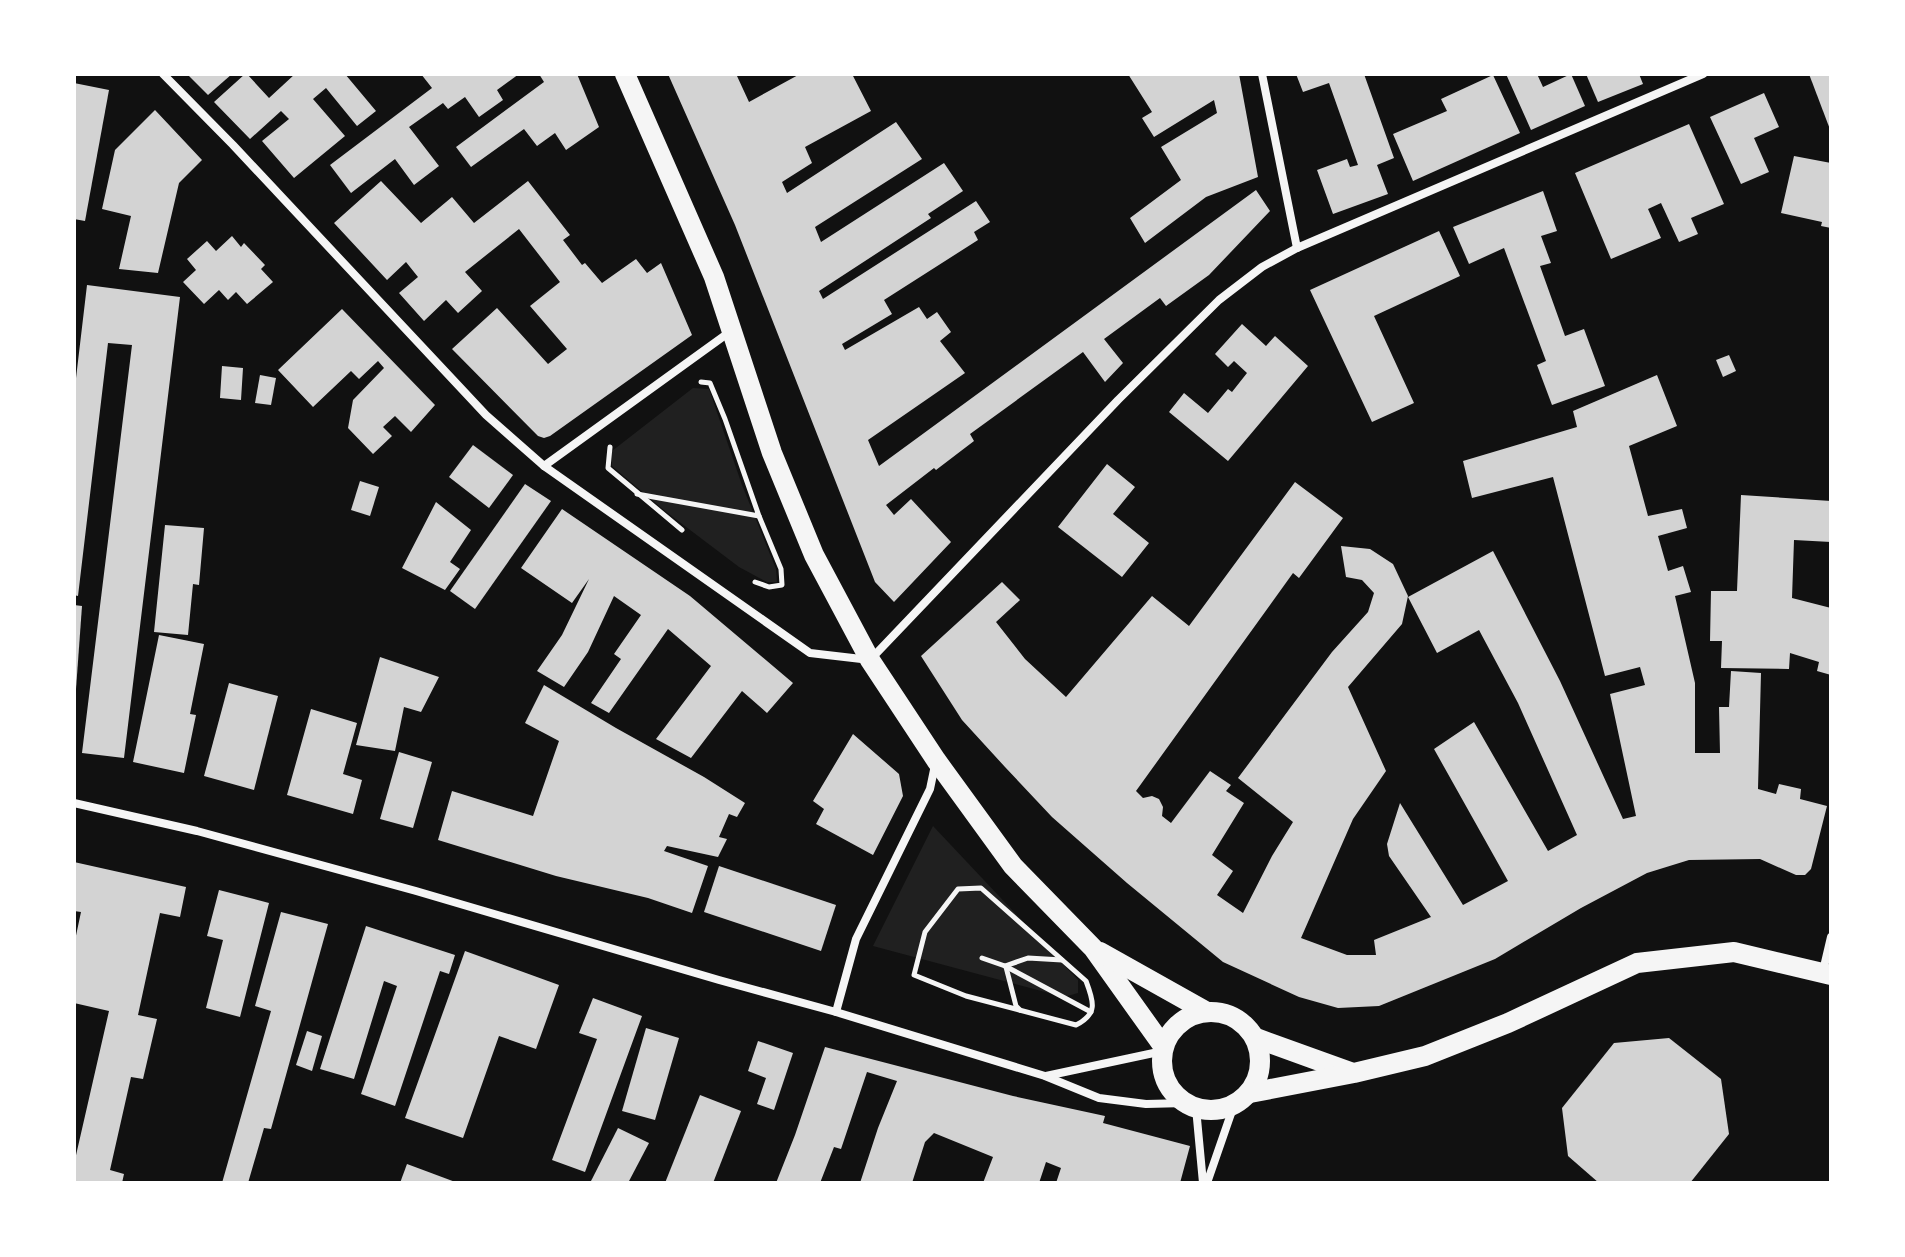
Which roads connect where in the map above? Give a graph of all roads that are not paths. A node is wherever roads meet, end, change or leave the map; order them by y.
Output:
1 (163, 74) edge
2 (625, 74) edge
3 (1262, 74) edge
4 (1703, 74) edge
5 (1297, 248) junction
6 (733, 330) junction
7 (544, 466) junction
8 (870, 660) junction
9 (936, 760) junction
10 (74, 803) edge
11 (1831, 937) edge
12 (1093, 948) junction
13 (1827, 973) edge
14 (836, 1012) junction
15 (1207, 1012) junction
16 (1256, 1038) junction
17 (1163, 1048) junction
18 (1354, 1073) junction
19 (1045, 1076) junction
20 (1242, 1099) junction
21 (1191, 1106) junction
22 (1205, 1183) edge

1 - 7 street
2 - 6 main road
3 - 5 street
4 - 5 street
5 - 8 street
6 - 7 street
6 - 8 main road
7 - 8 street
8 - 9 main road
9 - 12 main road
9 - 14 street
10 - 14 street
11 - 13 street
12 - 15 main road
12 - 17 main road
13 - 18 main road
14 - 19 street
15 - 16 main road
15 - 17 main road
16 - 18 main road
16 - 20 main road
17 - 19 street
17 - 21 main road
18 - 20 main road
19 - 21 street
20 - 21 main road
20 - 22 street
21 - 22 street

